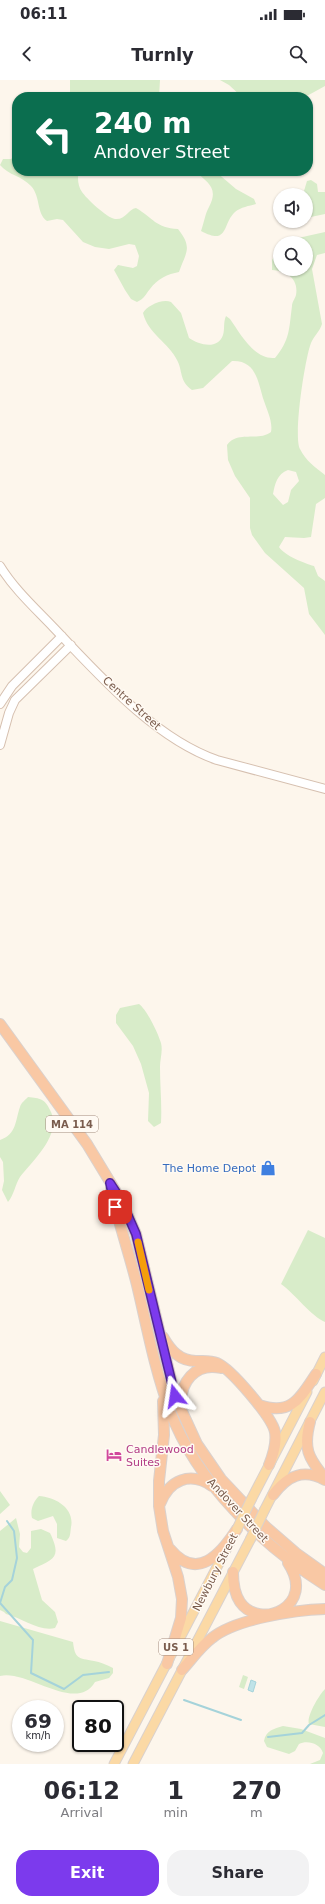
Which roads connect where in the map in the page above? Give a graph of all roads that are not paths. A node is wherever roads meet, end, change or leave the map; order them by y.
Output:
1 (0, 566) edge
2 (62, 636) junction
3 (71, 645) junction
4 (0, 704) edge
5 (0, 745) edge
6 (325, 788) edge
7 (0, 1024) edge
8 (110, 1183) junction
9 (157, 1325) junction
10 (325, 1357) edge
11 (226, 1369) junction
12 (316, 1374) junction
13 (161, 1382) junction
14 (325, 1392) edge
15 (259, 1405) junction
16 (184, 1420) junction
17 (310, 1422) junction
18 (269, 1465) junction
19 (325, 1479) edge
20 (218, 1491) junction
21 (273, 1495) junction
22 (159, 1506) junction
23 (237, 1529) junction
24 (167, 1545) junction
25 (277, 1551) junction
26 (233, 1572) junction
27 (325, 1574) edge
28 (325, 1585) edge
29 (325, 1609) edge
30 (167, 1664) junction
31 (182, 1670) junction
32 (114, 1764) edge
33 (132, 1764) edge

1 - 2 main road, Centre Street
2 - 3 main road, Centre Street
2 - 4 main road
3 - 5 main road
3 - 6 main road, Centre Street
7 - 8 highway, Andover Street / MA 114
8 - 9 highway, Andover Street / MA 114
8 - 13 highway, Andover Street / MA 114
9 - 11 highway
9 - 16 highway, Andover Street / MA 114
10 - 12 main road, Newbury Street / US 1
11 - 15 highway
11 - 16 highway
12 - 15 highway
12 - 18 main road, Newbury Street / US 1
13 - 20 highway, Andover Street / MA 114
13 - 22 highway
14 - 17 main road, Newbury Street / US 1
15 - 18 highway
16 - 27 highway, Andover Street / MA 114
17 - 19 highway
17 - 21 main road, Newbury Street / US 1
18 - 23 main road, Newbury Street / US 1, bridge
19 - 21 highway
20 - 22 highway
20 - 25 highway, Andover Street / MA 114
21 - 26 main road, Newbury Street / US 1, bridge
22 - 24 highway
23 - 24 highway
23 - 30 main road, Newbury Street / US 1
24 - 30 highway
25 - 26 highway
25 - 28 highway, Andover Street / MA 114
26 - 31 main road, Newbury Street / US 1
29 - 31 highway
30 - 32 main road, Newbury Street / US 1
31 - 33 main road, Newbury Street / US 1

